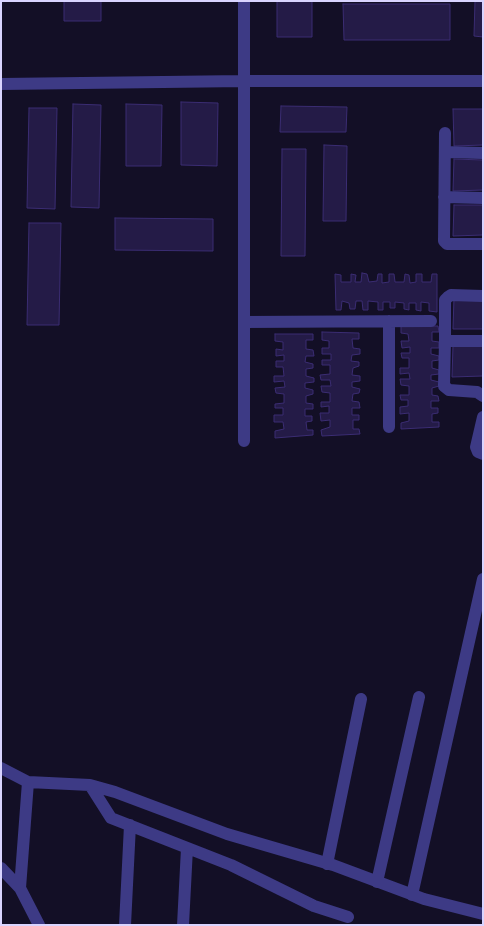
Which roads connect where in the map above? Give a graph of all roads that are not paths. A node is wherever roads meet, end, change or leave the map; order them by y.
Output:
1 (244, 1) edge
2 (244, 81) junction
3 (483, 81) edge
4 (1, 84) edge
5 (445, 133) dead end
6 (445, 152) junction
7 (483, 153) edge
8 (444, 197) junction
9 (483, 198) edge
10 (483, 244) edge
11 (483, 296) edge
12 (389, 321) junction
13 (431, 321) dead end
14 (244, 322) junction
15 (444, 340) junction
16 (483, 340) edge
17 (483, 396) edge
18 (483, 417) edge
19 (389, 427) dead end
20 (244, 441) dead end
21 (483, 454) edge
22 (483, 579) edge
23 (418, 697) dead end
24 (361, 699) dead end
25 (1, 768) edge
26 (28, 782) junction
27 (90, 785) junction
28 (130, 825) junction
29 (187, 848) junction
30 (327, 864) junction
31 (1, 868) edge
32 (377, 882) junction
33 (20, 888) junction
34 (412, 895) junction
35 (483, 914) edge
36 (348, 918) dead end
37 (39, 925) edge
38 (125, 925) edge
39 (183, 925) edge

1 - 2 street
2 - 3 street
2 - 4 street
2 - 14 street
5 - 6 street
6 - 7 street
6 - 8 street
8 - 9 street
8 - 10 street
11 - 15 street
12 - 13 street
12 - 14 street
12 - 19 street
14 - 20 street
15 - 16 street
15 - 17 street
18 - 21 street
22 - 34 street
23 - 32 street
24 - 30 street
25 - 26 street
26 - 27 street
26 - 33 street
27 - 28 street
27 - 30 street
28 - 29 street
28 - 38 street
29 - 36 street
29 - 39 street
30 - 32 street
31 - 33 street
32 - 34 street
33 - 37 street
34 - 35 street

